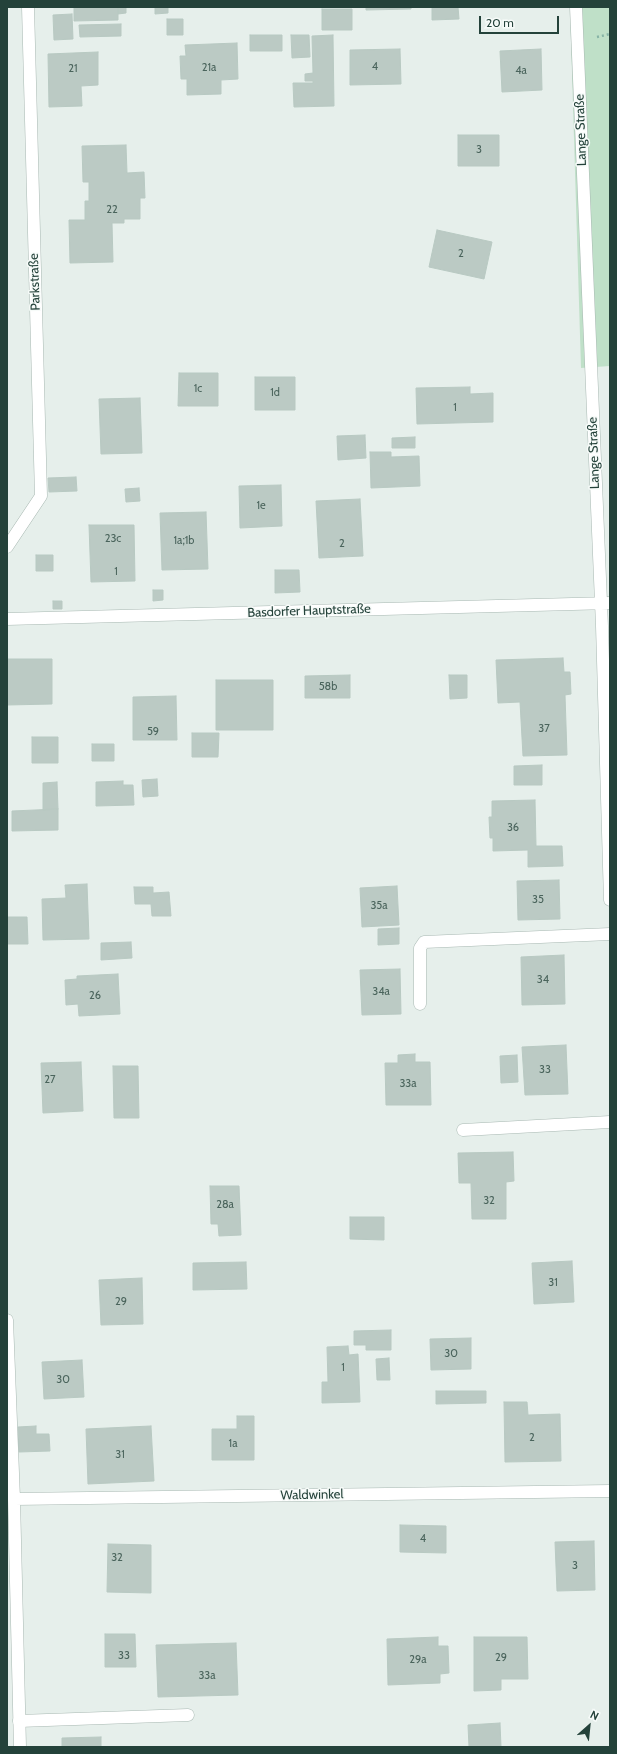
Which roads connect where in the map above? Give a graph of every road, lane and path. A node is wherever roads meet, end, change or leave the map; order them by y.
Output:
1 (28, 7) edge
2 (576, 7) edge
3 (7, 547) edge
4 (605, 603) edge
5 (7, 619) edge
6 (610, 900) edge
7 (610, 934) edge
8 (420, 1004) dead end
9 (610, 1122) edge
10 (463, 1130) dead end
11 (7, 1320) edge
12 (610, 1491) edge
13 (14, 1499) junction
14 (188, 1714) dead end
15 (19, 1720) junction
16 (20, 1747) edge

1 - 3 street, Parkstraße
2 - 4 street, Lange Straße
4 - 5 street, Basdorfer Hauptstraße
4 - 6 street, Lange Straße
7 - 8 street
9 - 10 street
11 - 13 street
12 - 13 street, Waldwinkel
13 - 15 street
14 - 15 street
15 - 16 street

